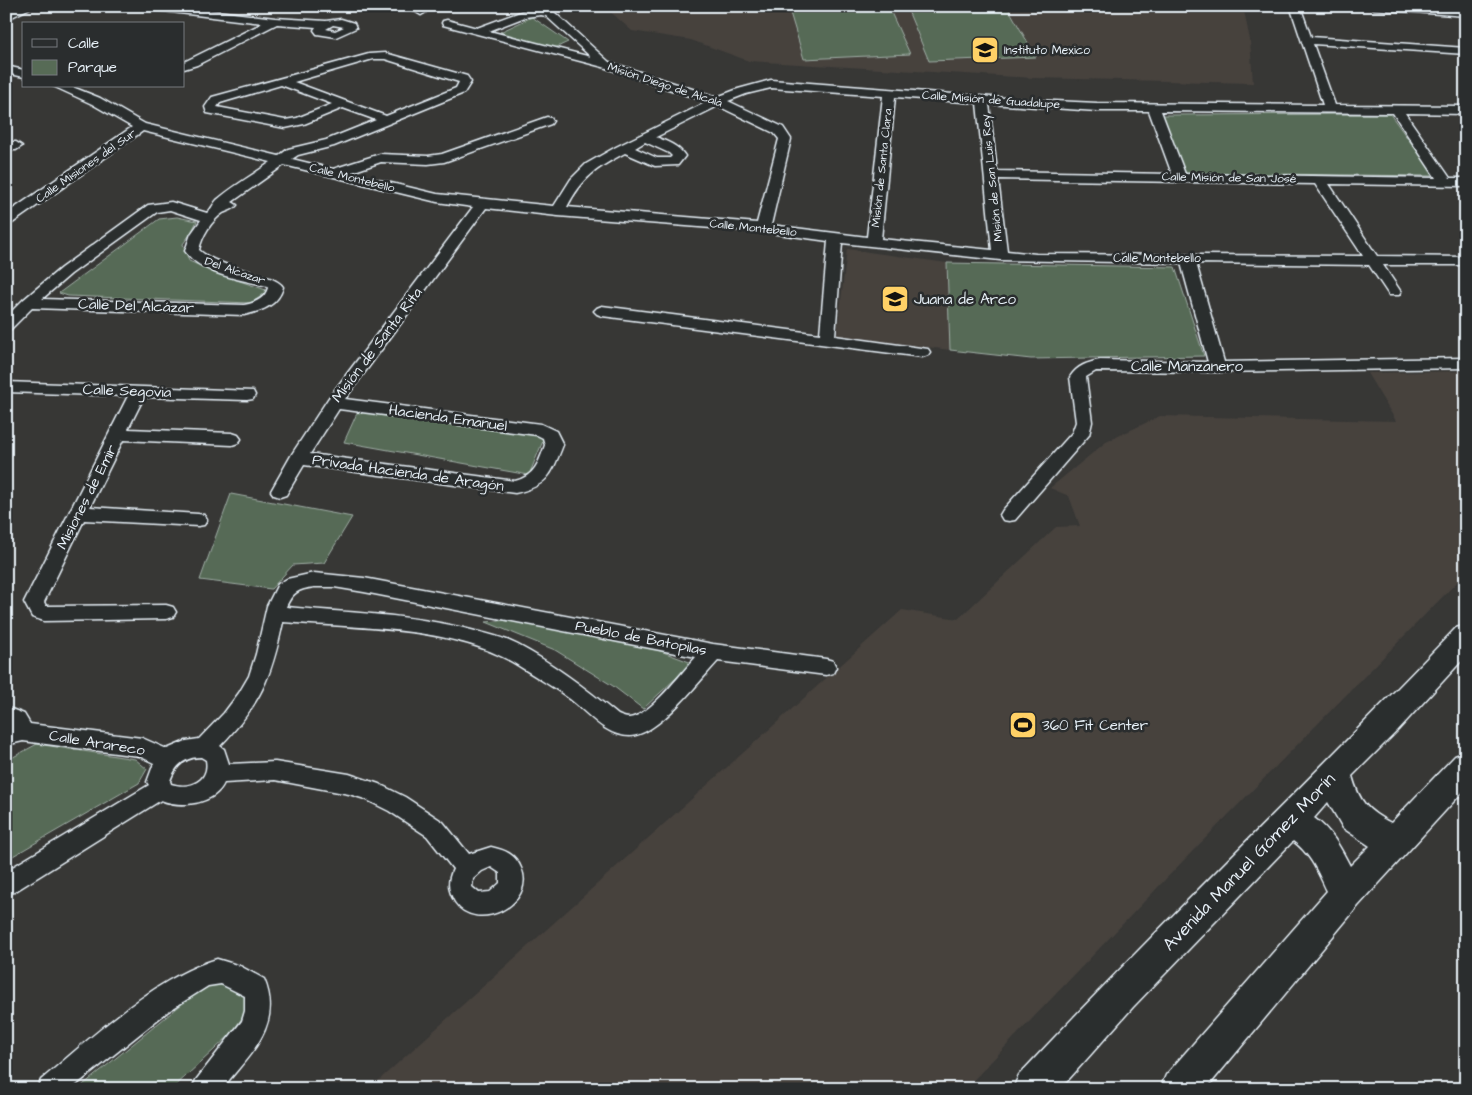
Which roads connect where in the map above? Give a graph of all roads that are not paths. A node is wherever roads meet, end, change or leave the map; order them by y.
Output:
1 (29, 6) edge
2 (146, 6) edge
3 (410, 6) edge
4 (1295, 6) edge
5 (1374, 6) edge
6 (197, 12) junction
7 (421, 12) dead end
8 (1466, 13) edge
9 (6, 17) edge
10 (180, 20) dead end
11 (275, 21) junction
12 (21, 22) dead end
13 (447, 22) dead end
14 (326, 24) dead end
15 (478, 32) junction
16 (1306, 40) junction
17 (1466, 51) edge
18 (188, 64) edge
19 (607, 65) junction
20 (6, 69) edge
21 (22, 73) edge
22 (283, 82) junction
23 (64, 88) edge
24 (889, 93) junction
25 (983, 101) junction
26 (720, 102) junction
27 (343, 104) junction
28 (1154, 108) junction
29 (1330, 108) junction
30 (1396, 109) junction
31 (1466, 110) edge
32 (387, 120) junction
33 (547, 121) dead end
34 (141, 128) junction
35 (646, 138) junction
36 (330, 142) junction
37 (625, 148) junction
38 (279, 161) junction
39 (299, 165) junction
40 (334, 173) junction
41 (991, 175) junction
42 (1180, 177) junction
43 (1319, 179) junction
44 (1446, 182) junction
45 (1466, 182) edge
46 (244, 188) joint
47 (482, 204) junction
48 (558, 212) junction
49 (215, 214) junction
50 (6, 221) edge
51 (763, 228) junction
52 (834, 237) junction
53 (874, 243) junction
54 (1000, 256) junction
55 (1186, 258) junction
56 (1372, 259) junction
57 (1466, 261) edge
58 (1394, 292) dead end
59 (28, 303) junction
60 (244, 310) joint
61 (602, 311) dead end
62 (6, 326) edge
63 (827, 340) junction
64 (922, 352) dead end
65 (1466, 363) edge
66 (1217, 368) junction
67 (11, 388) edge
68 (138, 392) junction
69 (247, 395) dead end
70 (334, 402) junction
71 (6, 404) edge
72 (119, 434) junction
73 (232, 439) dead end
74 (554, 445) joint
75 (298, 458) junction
76 (280, 491) dead end
77 (79, 513) junction
78 (1009, 515) dead end
79 (198, 520) dead end
80 (463, 603) junction
81 (166, 612) dead end
82 (275, 614) junction
83 (448, 631) junction
84 (1466, 636) edge
85 (713, 652) junction
86 (826, 667) dead end
87 (6, 716) edge
88 (15, 734) edge
89 (204, 748) junction
90 (169, 760) junction
91 (1466, 766) edge
92 (1334, 772) junction
93 (217, 774) junction
94 (162, 788) junction
95 (1291, 821) junction
96 (1397, 842) junction
97 (466, 868) dead end
98 (6, 884) edge
99 (1346, 895) junction
100 (50, 1089) edge
101 (205, 1089) edge
102 (1033, 1089) edge
103 (1180, 1089) edge

1 - 9 street
2 - 6 street
3 - 7 street
4 - 16 street
5 - 8 street
6 - 10 street
6 - 11 street
9 - 12 street
11 - 14 street
11 - 18 street
13 - 15 street, Misión Diego de Alcalá
15 - 19 street, Misión Diego de Alcalá
15 - 19 street
16 - 17 street
16 - 29 street
19 - 26 street, Misión Diego de Alcalá
20 - 21 street
22 - 27 street
22 - 27 street
22 - 32 street
23 - 34 street, Calle Montebello
24 - 25 street, Calle Misión de Guadalupe
24 - 26 street, Calle Misión de Guadalupe
24 - 53 street, Misión de Santa Clara
25 - 28 street, Calle Misión de Guadalupe
25 - 41 street, Misión de San Luis Rey
26 - 35 street, Calle Misión de Guadalupe
26 - 51 street, Misión Diego de Alcalá
27 - 32 street
28 - 29 street, Calle Misión de Guadalupe
28 - 42 street
29 - 30 street, Calle Misión de Guadalupe
30 - 31 street, Calle Misión de Guadalupe
30 - 44 street
32 - 36 street
33 - 40 street
34 - 38 street, Calle Montebello
34 - 50 street, Calle Misiones del Sur
35 - 37 street, Calle Misión de Guadalupe
35 - 37 street
36 - 38 street, Del Alcazar
36 - 39 street
37 - 48 street, Calle Misión de Guadalupe
38 - 39 street, Calle Montebello
38 - 46 street, Del Alcazar
39 - 40 street, Calle Montebello
40 - 47 street, Calle Montebello
41 - 42 street, Calle Misión de San José
41 - 54 street, Misión de San Luis Rey
42 - 43 street, Calle Misión de San José
43 - 44 street, Calle Misión de San José
43 - 56 street
44 - 45 street, Calle Misión de San José
46 - 49 street, Del Alcazar
47 - 48 street, Calle Montebello
47 - 70 street, Misión de Santa Rita
48 - 51 street, Calle Montebello
49 - 59 street
49 - 60 street, Del Alcazar
51 - 52 street, Calle Montebello
52 - 53 street, Calle Montebello
52 - 63 street
53 - 54 street, Calle Montebello
54 - 55 street, Calle Montebello
55 - 56 street, Calle Montebello
55 - 66 street
56 - 57 street, Calle Montebello
56 - 58 street
59 - 60 street, Calle Del Alcázar
59 - 62 street
61 - 63 street
63 - 64 street
65 - 66 street, Calle Manzanero
66 - 78 street, Calle Manzanero
67 - 68 street, Calle Segovia
67 - 71 street
68 - 69 street, Calle Segovia
68 - 72 street, Misiones de Emir
70 - 74 street, Hacienda Emanuel
70 - 75 street, Misión de Santa Rita
72 - 73 street
72 - 77 street, Misiones de Emir
74 - 75 street, Privada Hacienda de Aragón
75 - 76 street, Misión de Santa Rita
77 - 79 street
77 - 81 street, Misiones de Emir
80 - 82 street, Pueblo de Batopilas
80 - 83 street
80 - 85 street, Pueblo de Batopilas
82 - 83 street, Pueblo de Batopilas
82 - 89 street
83 - 85 street, Pueblo de Batopilas
84 - 92 main road, Avenida Manuel Gómez Morín
85 - 86 street
87 - 88 street, Calle Arareco
88 - 90 street, Calle Arareco
89 - 90 street
89 - 93 street
90 - 94 street
91 - 96 main road
92 - 95 main road, Avenida Manuel Gómez Morín
92 - 96 main road
93 - 94 street
93 - 97 street
94 - 98 street
95 - 99 main road
95 - 102 main road, Avenida Manuel Gómez Morín
96 - 99 main road
99 - 103 main road
100 - 101 street

